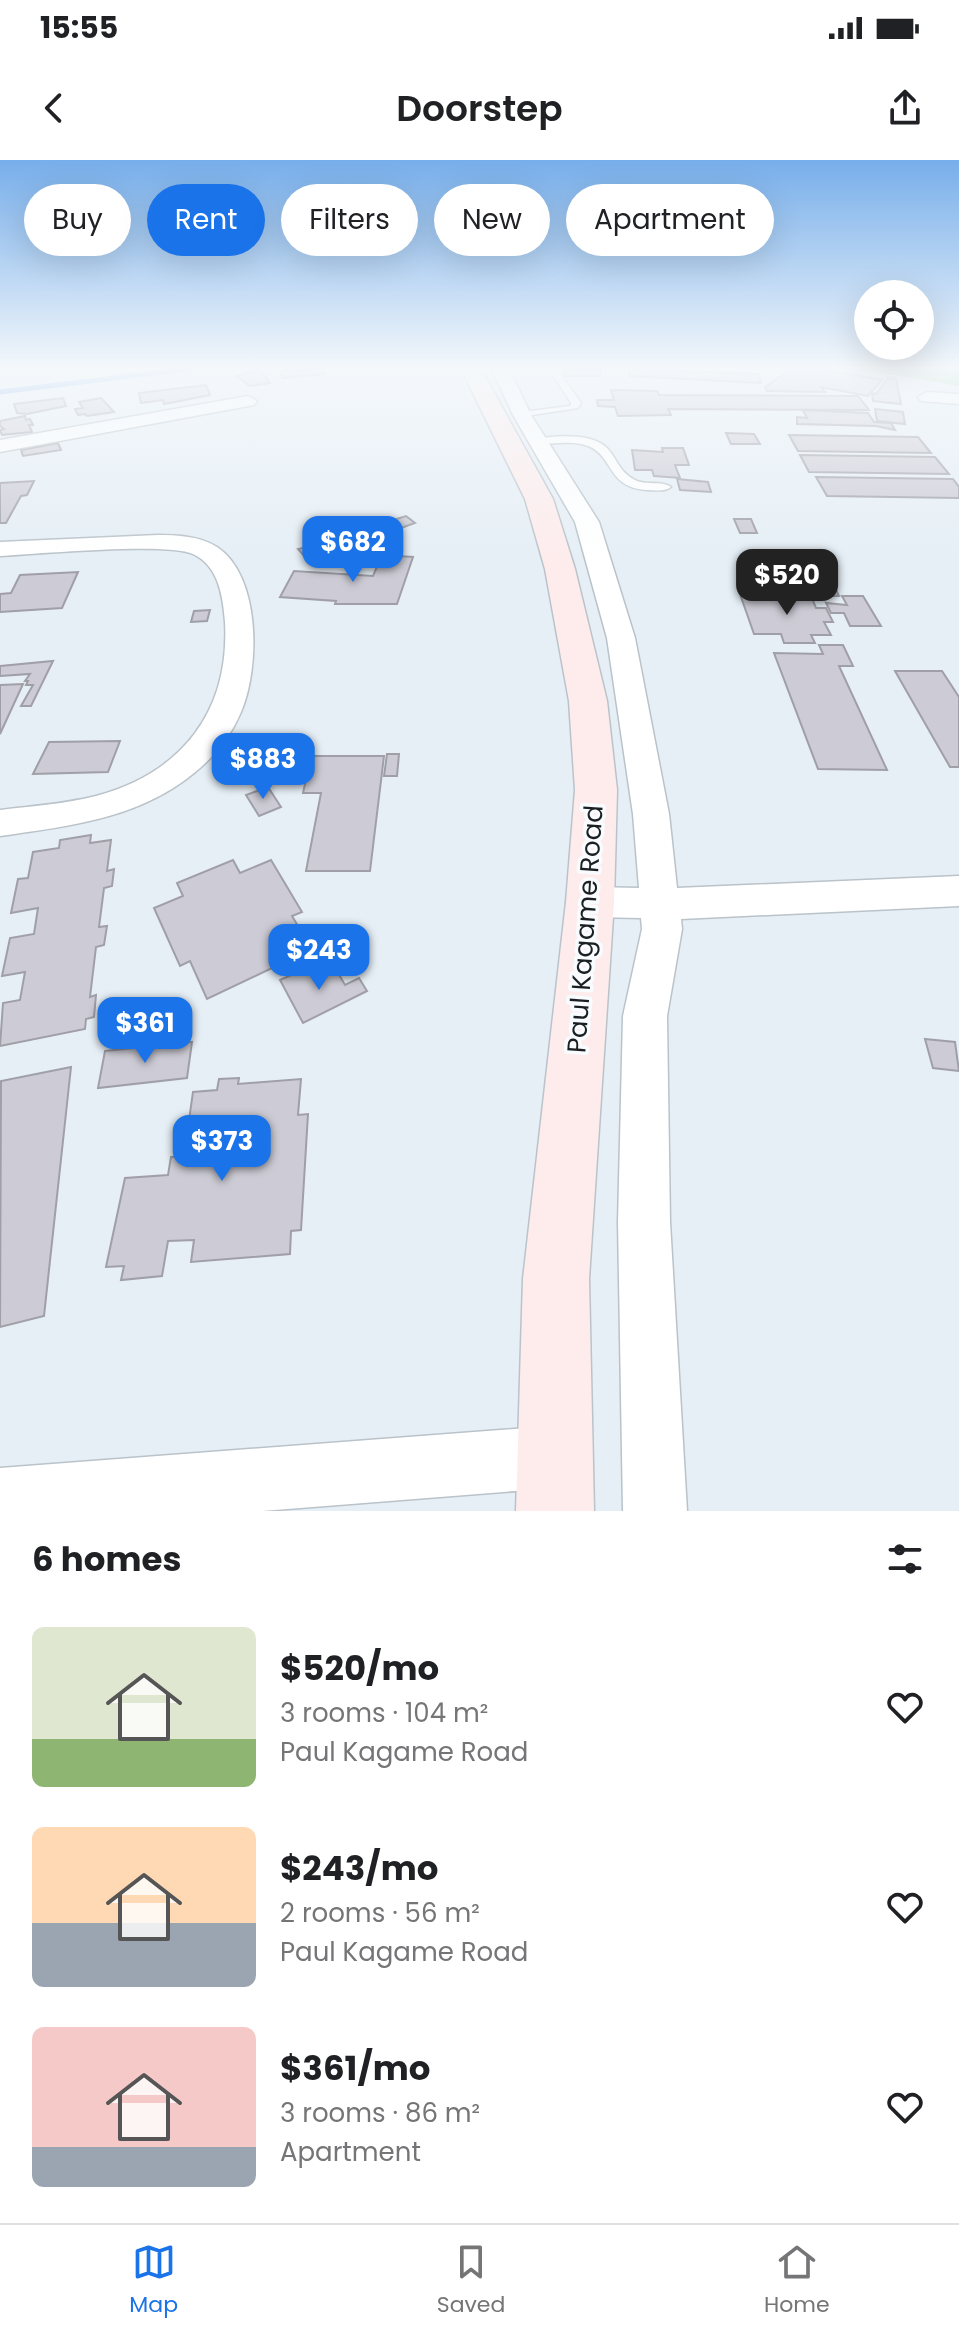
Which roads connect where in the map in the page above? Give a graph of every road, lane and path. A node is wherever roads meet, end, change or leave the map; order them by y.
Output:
1 (77, 432) edge
2 (504, 432) edge
3 (532, 432) edge
4 (548, 432) edge
5 (0, 446) edge
6 (666, 487) dead end
7 (0, 549) edge
8 (0, 823) edge
9 (959, 891) edge
10 (590, 902) junction
11 (659, 903) junction
12 (554, 1484) edge
13 (0, 1500) edge
14 (655, 1511) edge

1 - 5 street
2 - 10 street, Paul Kagame Road
3 - 11 street
4 - 6 lane
7 - 8 street
9 - 11 street
10 - 11 street
10 - 12 street, Paul Kagame Road
11 - 14 street
12 - 13 street

